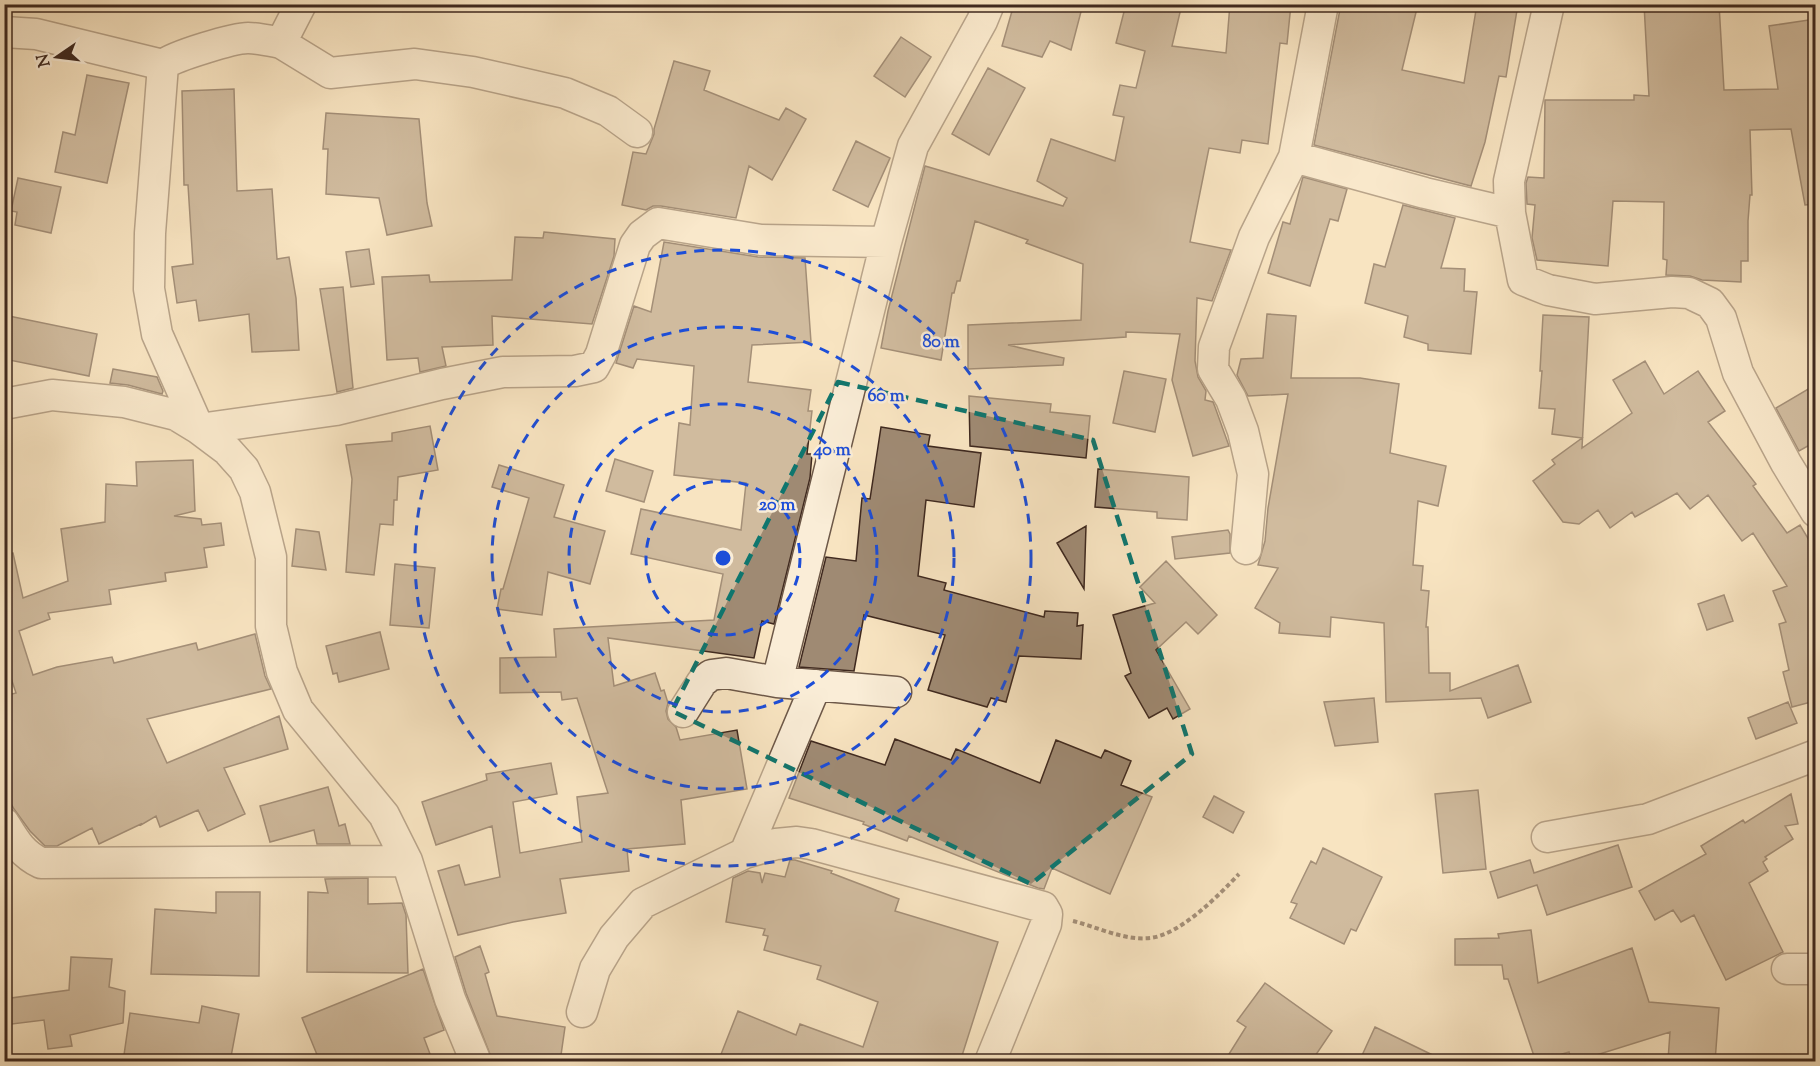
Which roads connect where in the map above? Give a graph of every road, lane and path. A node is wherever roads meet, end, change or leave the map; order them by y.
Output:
1 (302, 4) edge
2 (989, 4) edge
3 (1323, 4) edge
4 (1549, 4) edge
5 (4, 32) edge
6 (281, 43) junction
7 (163, 64) junction
8 (637, 132) dead end
9 (1294, 157) junction
10 (1510, 213) junction
11 (886, 242) junction
12 (4, 404) edge
13 (198, 429) junction
14 (1815, 512) edge
15 (1246, 549) dead end
16 (777, 682) junction
17 (816, 685) junction
18 (896, 692) dead end
19 (683, 712) dead end
20 (1815, 755) edge
21 (4, 823) edge
22 (1547, 837) dead end
23 (745, 853) junction
24 (407, 861) junction
25 (1239, 874) dead end
26 (1047, 914) junction
27 (582, 1012) dead end
28 (476, 1062) edge
29 (990, 1062) edge

1 - 6 street
2 - 11 street
3 - 9 street
4 - 10 street
5 - 7 street
6 - 7 street
6 - 8 street
7 - 13 street
9 - 10 street
9 - 15 street
10 - 14 street
11 - 13 street
11 - 16 street
12 - 13 street
13 - 24 street
16 - 17 street
16 - 19 street
17 - 18 street
17 - 23 street
20 - 22 street
21 - 24 street
23 - 26 street
23 - 27 street
24 - 28 street
25 - 26 path
26 - 29 street

